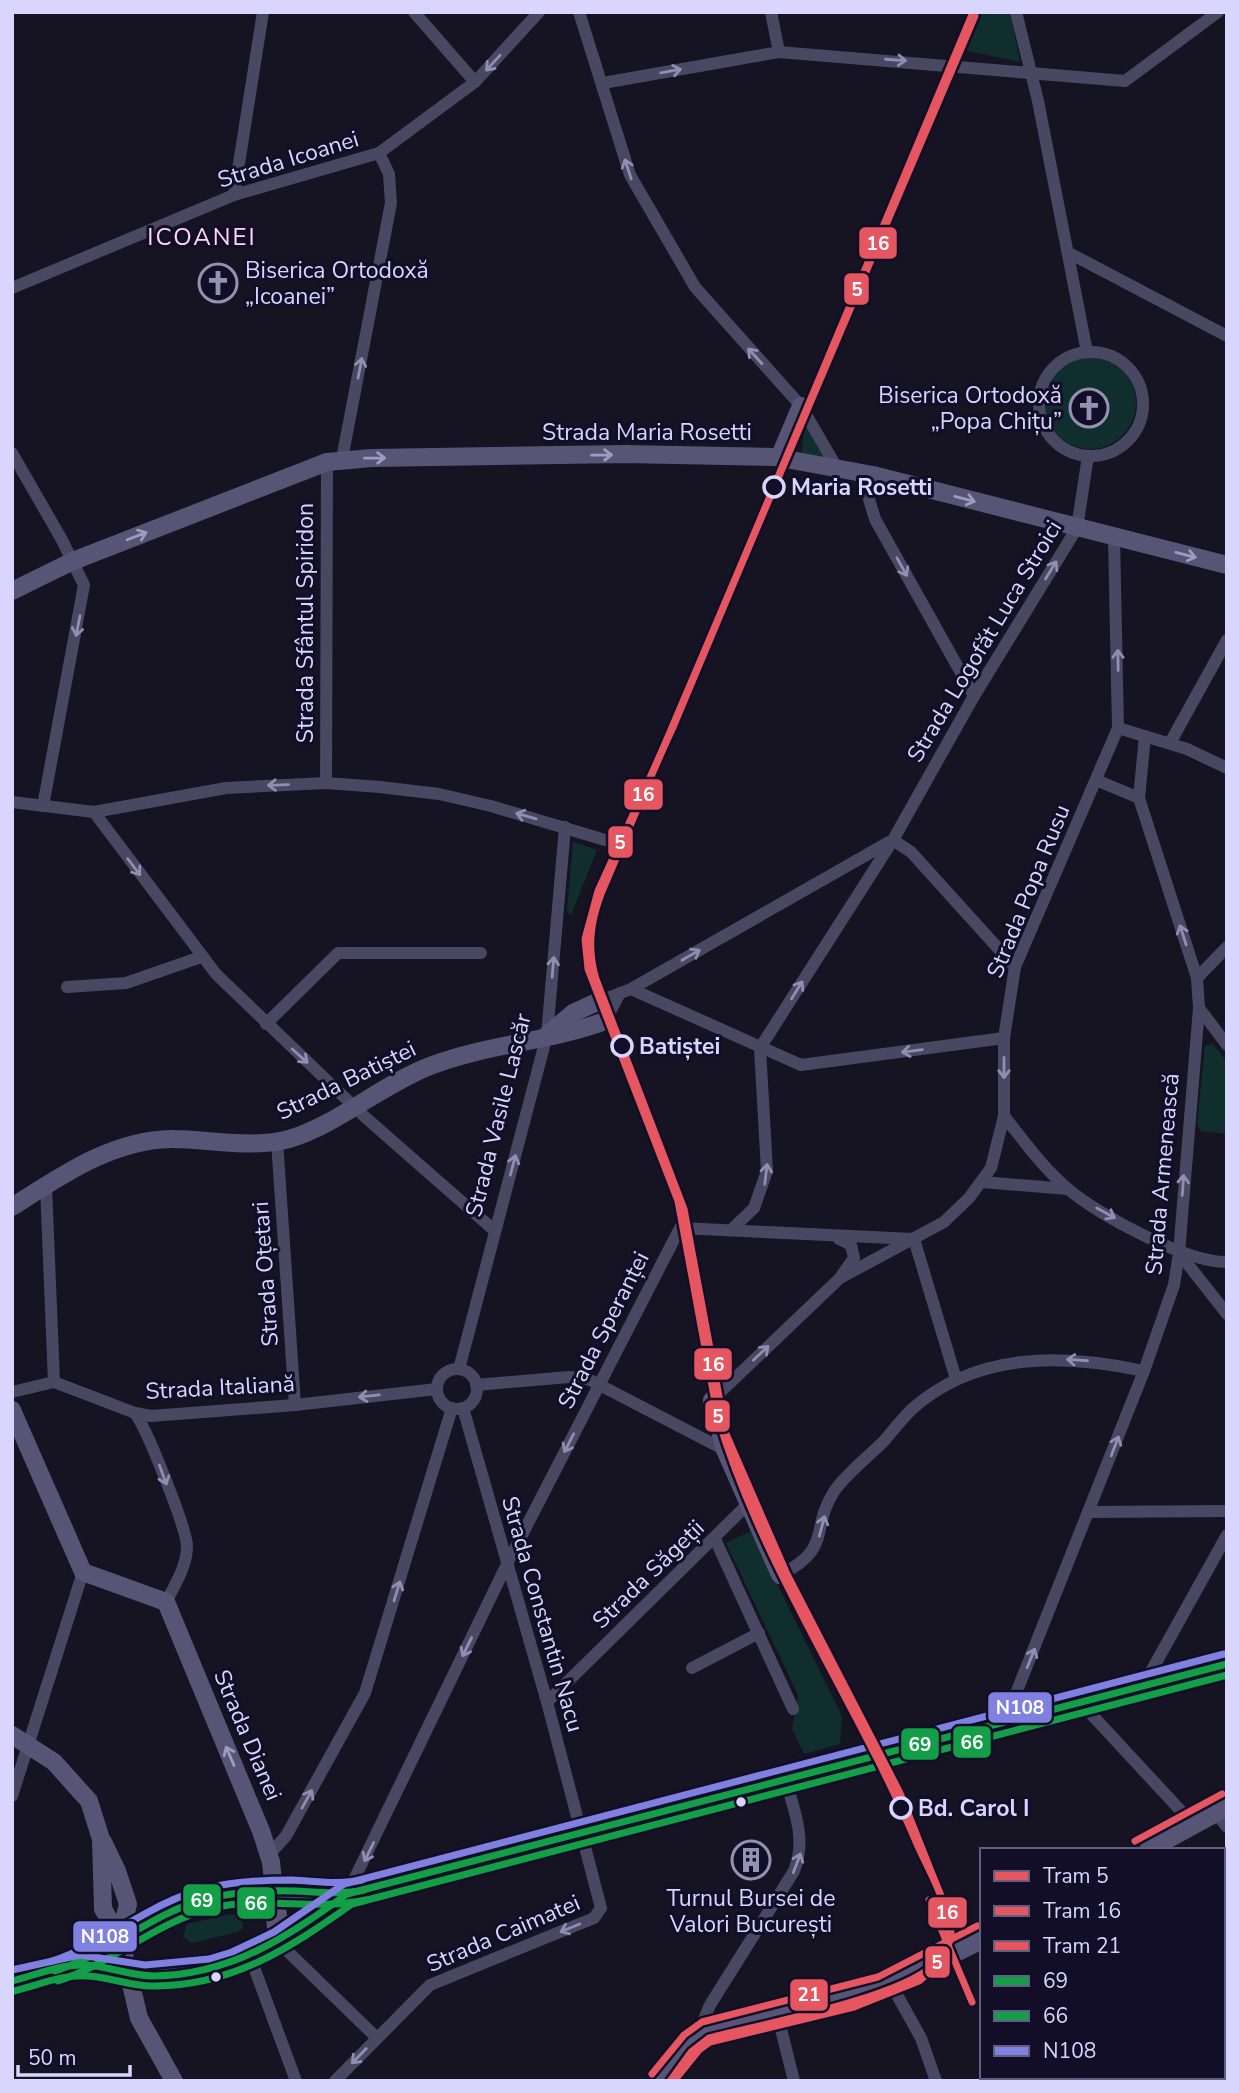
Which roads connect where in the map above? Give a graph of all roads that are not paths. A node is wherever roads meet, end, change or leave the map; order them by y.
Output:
1 (263, 12) edge
2 (414, 12) edge
3 (538, 12) edge
4 (579, 12) edge
5 (771, 12) edge
6 (1016, 12) edge
7 (1218, 12) edge
8 (779, 52) junction
9 (1031, 73) junction
10 (475, 82) junction
11 (603, 83) junction
12 (379, 153) junction
13 (234, 195) junction
14 (1069, 253) junction
15 (12, 288) edge
16 (1227, 336) edge
17 (1087, 352) junction
18 (801, 407) junction
19 (12, 453) edge
20 (1088, 456) junction
21 (779, 458) junction
22 (335, 461) junction
23 (837, 468) junction
24 (873, 475) junction
25 (1077, 528) junction
26 (1114, 537) junction
27 (73, 561) junction
28 (1227, 565) edge
29 (12, 591) edge
30 (1227, 640) edge
31 (974, 696) junction
32 (1118, 728) junction
33 (1145, 736) junction
34 (1170, 743) junction
35 (1227, 768) edge
36 (1096, 780) junction
37 (326, 783) junction
38 (1139, 798) junction
39 (12, 802) edge
40 (43, 806) junction
41 (94, 812) junction
42 (565, 827) junction
43 (892, 840) junction
44 (615, 843) dead end
45 (1227, 947) edge
46 (481, 953) dead end
47 (201, 957) junction
48 (1015, 967) junction
49 (1197, 978) junction
50 (67, 987) dead end
51 (626, 991) junction
52 (597, 1002) joint
53 (1199, 1008) junction
54 (605, 1021) joint
55 (266, 1024) junction
56 (547, 1035) junction
57 (1004, 1038) junction
58 (1227, 1045) edge
59 (760, 1048) junction
60 (354, 1105) junction
61 (1004, 1116) junction
62 (277, 1141) junction
63 (982, 1182) junction
64 (46, 1186) junction
65 (1068, 1189) junction
66 (12, 1207) edge
67 (732, 1229) junction
68 (495, 1231) junction
69 (832, 1235) junction
70 (914, 1239) junction
71 (1179, 1253) junction
72 (1227, 1262) edge
73 (840, 1278) junction
74 (1227, 1314) edge
75 (459, 1369) junction
76 (1144, 1371) junction
77 (956, 1379) junction
78 (54, 1382) junction
79 (600, 1382) junction
80 (476, 1385) junction
81 (437, 1388) junction
82 (12, 1392) edge
83 (712, 1400) joint
84 (295, 1405) junction
85 (458, 1408) junction
86 (12, 1410) edge
87 (135, 1413) junction
88 (724, 1450) junction
89 (748, 1504) junction
90 (1227, 1511) edge
91 (1089, 1513) junction
92 (1227, 1535) edge
93 (715, 1539) junction
94 (507, 1564) junction
95 (83, 1572) junction
96 (780, 1575) joint
97 (166, 1602) junction
98 (759, 1633) junction
99 (1227, 1664) edge
100 (692, 1668) dead end
101 (1143, 1686) junction
102 (547, 1702) junction
103 (1080, 1702) junction
104 (793, 1709) dead end
105 (1006, 1721) junction
106 (12, 1735) edge
107 (29, 1744) junction
108 (785, 1778) junction
109 (12, 1796) edge
110 (1223, 1816) edge
111 (1194, 1825) junction
112 (582, 1831) junction
113 (102, 1839) junction
114 (1152, 1848) edge
115 (269, 1855) junction
116 (274, 1890) junction
117 (347, 1895) junction
118 (120, 1938) junction
119 (980, 1941) edge
120 (279, 1944) junction
121 (251, 1959) junction
122 (82, 1964) junction
123 (128, 1975) junction
124 (12, 1981) edge
125 (891, 1986) junction
126 (710, 2005) junction
127 (778, 2017) junction
128 (719, 2032) junction
129 (376, 2038) junction
130 (693, 2045) junction
131 (174, 2081) edge
132 (296, 2081) edge
133 (335, 2081) edge
134 (664, 2081) edge
135 (794, 2081) edge
136 (936, 2081) edge

1 - 13 street
2 - 10 street
3 -> 10 street, Strada Icoanei
4 - 11 street
5 - 8 street
6 - 9 street
7 - 9 street
8 -> 9 street
11 -> 8 street
9 - 14 street
10 - 12 street, Strada Icoanei
18 -> 11 street
12 - 13 street, Strada Icoanei
22 -> 12 street, Strada Sfântul Spiridon
13 - 15 street, Strada Icoanei
14 - 16 street
14 - 17 street
17 - 20 street
17 - 20 street
18 - 21 street
18 - 23 street
19 - 27 street
20 - 25 street, Strada Logofăt Luca Stroici
22 -> 21 street, Strada Maria Rosetti
21 - 23 street, Strada Maria Rosetti
27 -> 22 street, Strada Maria Rosetti
22 - 37 street, Strada Sfântul Spiridon
23 - 24 street, Strada Maria Rosetti
24 -> 25 street, Strada Maria Rosetti
24 -> 31 street
25 - 26 street, Strada Maria Rosetti
31 -> 25 street, Strada Logofăt Luca Stroici
26 -> 28 street, Strada Maria Rosetti
32 -> 26 street
27 - 29 street, Strada Maria Rosetti
27 -> 40 street
30 - 34 street
31 - 43 street, Strada Logofăt Luca Stroici
32 - 33 street
32 - 36 street, Strada Popa Rusu
33 - 34 street
33 - 38 street, Strada Armenească
34 - 35 street
36 - 38 street
36 - 48 street, Strada Popa Rusu
37 -> 41 street
42 -> 37 street
49 -> 38 street, Strada Armenească
39 - 40 street
40 - 41 street
41 -> 47 street
42 - 44 street
56 -> 42 street, Strada Vasile Lascăr
43 - 48 street
51 -> 43 street
59 -> 43 street
45 - 49 street
46 - 55 street
47 - 50 street
47 - 55 street
48 - 57 street, Strada Popa Rusu
49 - 53 street, Strada Armenească
51 - 52 street
51 - 54 street
51 - 59 street
52 - 56 street, Strada Batiștei
53 - 58 street
71 -> 53 street, Strada Armenească
54 - 56 street, Strada Batiștei
55 -> 60 street
56 - 60 street, Strada Batiștei
68 -> 56 street, Strada Vasile Lascăr
57 -> 59 street
57 -> 61 street, Strada Popa Rusu
67 -> 59 street
60 - 62 street, Strada Batiștei
60 - 68 street
61 - 63 street, Strada Popa Rusu
61 - 65 street
62 - 64 street, Strada Batiștei
62 - 84 street, Strada Oțetari
63 - 65 street
63 - 70 street, Strada Popa Rusu
64 - 66 street, Strada Batiștei
64 - 78 street
65 -> 71 street
67 - 69 street, Strada Speranței
67 - 79 street, Strada Speranței
68 - 75 street, Strada Vasile Lascăr
69 - 70 street, Strada Speranței
69 - 73 street
70 - 73 street, Strada Popa Rusu
70 - 77 street
71 - 72 street
71 - 74 street
71 - 76 street, Strada Armenească
83 -> 73 street, Strada Popa Rusu
75 - 80 street
75 - 81 street
76 -> 77 street
91 -> 76 street, Strada Armenească
96 -> 77 street
78 - 82 street
78 - 87 street, Strada Italiană
79 - 80 street
79 - 88 street
79 -> 94 street, Strada Speranței
80 - 85 street
81 -> 84 street, Strada Italiană
81 - 85 street
83 - 88 street
84 - 87 street, Strada Italiană
85 - 94 street, Strada Constantin Nacu
115 -> 85 street
86 - 95 street
87 -> 97 street
88 - 89 street
89 - 93 street, Strada Săgeții
89 - 96 street
90 - 91 street
105 -> 91 street, Strada Armenească
92 - 101 street
93 - 98 street
93 - 102 street, Strada Săgeții
94 - 102 street, Strada Constantin Nacu
94 -> 117 street, Strada Speranței
95 - 97 street
95 - 107 street
115 -> 97 street, Strada Dianei
98 - 100 street
98 - 104 street
99 - 101 main road
101 - 103 main road
102 - 112 street, Strada Constantin Nacu
103 - 105 main road
103 - 111 street
105 - 108 main road
106 - 107 street
107 - 109 street
107 - 113 street
108 - 112 main road
126 -> 108 street
110 - 111 street
111 - 114 street
112 - 117 main road
112 -> 129 street, Strada Caimatei
113 - 118 street
113 - 118 street
115 - 116 street, Strada Dianei
116 - 117 main road
116 - 118 main road
116 - 120 main road
117 - 120 main road
118 - 122 main road
118 - 123 street
119 - 125 street
120 - 121 main road
120 - 129 street
121 - 123 main road
121 - 132 street
122 - 123 main road
122 - 124 main road
123 - 131 street
125 - 127 street
125 - 136 street
126 - 128 street
126 - 130 street
127 - 128 street
127 - 135 street
128 - 130 street
129 -> 133 street, Strada Caimatei
130 - 134 street

